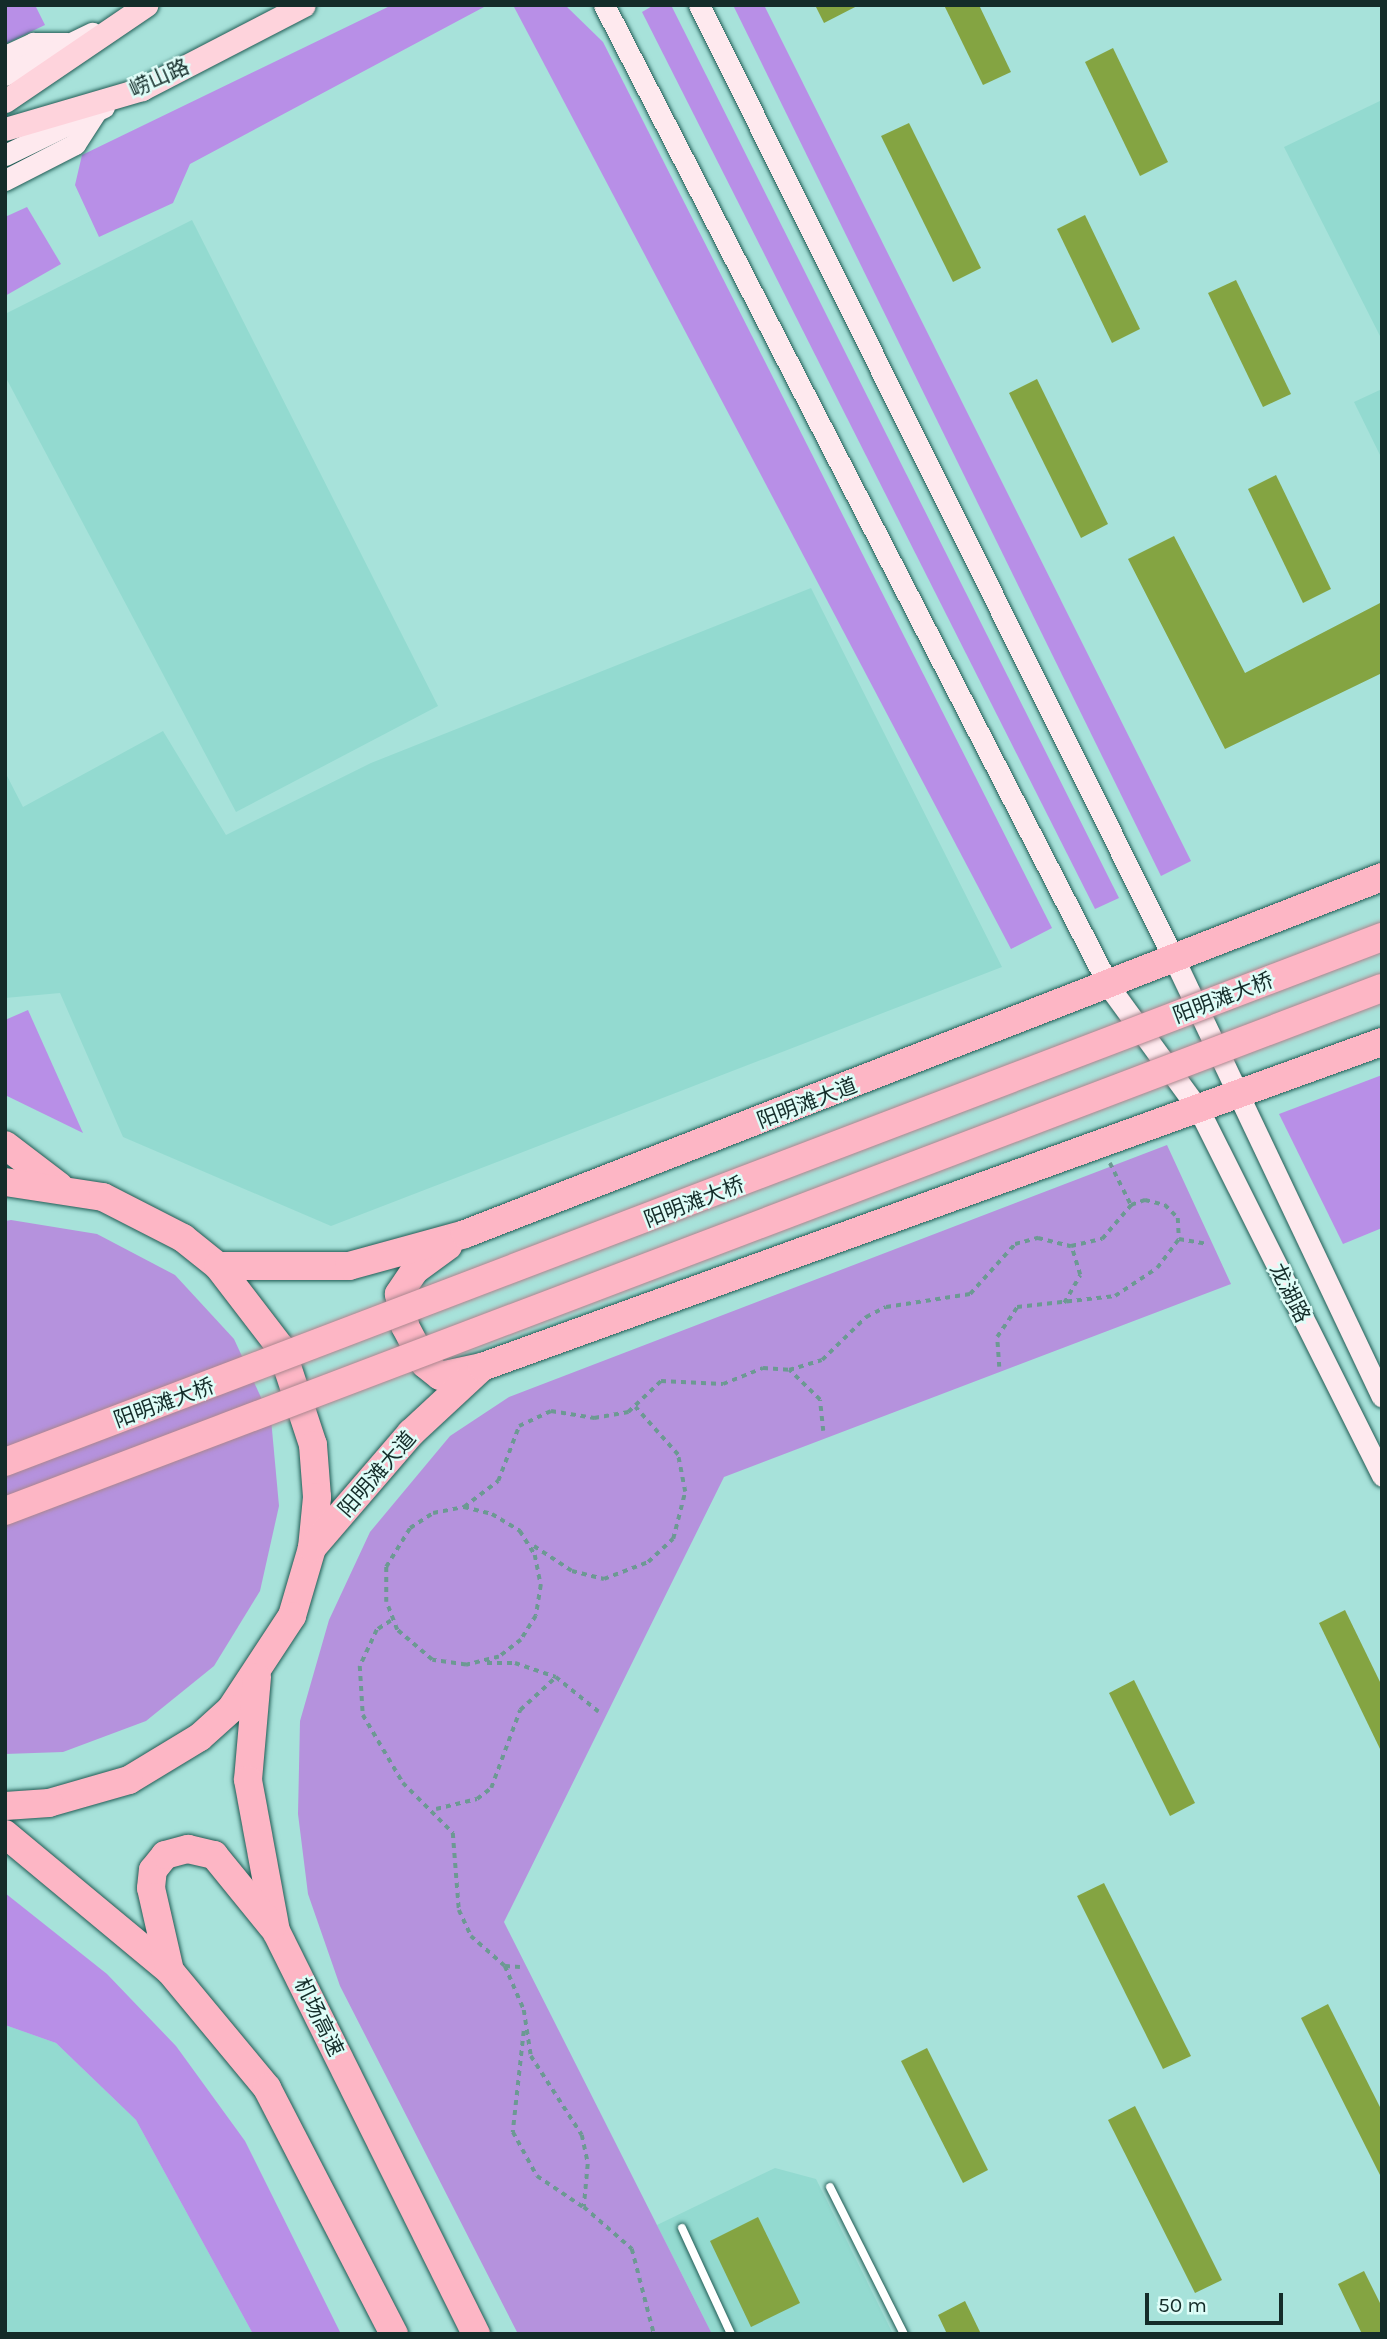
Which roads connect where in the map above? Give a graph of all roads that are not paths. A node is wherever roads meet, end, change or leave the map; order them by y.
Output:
1 (146, 5) edge
2 (304, 5) edge
3 (604, 5) edge
4 (699, 5) edge
5 (112, 23) junction
6 (70, 43) junction
7 (5, 56) edge
8 (5, 75) edge
9 (142, 89) junction
10 (5, 102) edge
11 (96, 111) junction
12 (5, 129) edge
13 (5, 155) edge
14 (5, 180) edge
15 (1382, 877) edge
16 (1382, 937) edge
17 (1175, 961) junction
18 (1110, 988) junction
19 (1382, 988) edge
20 (1382, 1040) edge
21 (1237, 1096) junction
22 (1199, 1110) junction
23 (5, 1145) edge
24 (5, 1182) edge
25 (59, 1186) junction
26 (465, 1234) junction
27 (218, 1266) junction
28 (482, 1367) junction
29 (1382, 1396) edge
30 (5, 1462) edge
31 (1382, 1476) edge
32 (5, 1511) edge
33 (312, 1548) junction
34 (257, 1677) junction
35 (5, 1806) edge
36 (5, 1834) edge
37 (276, 1931) junction
38 (170, 1971) junction
39 (830, 2187) dead end
40 (682, 2228) dead end
41 (394, 2334) edge
42 (476, 2334) edge
43 (731, 2334) edge
44 (904, 2334) edge

1 - 5 main road
2 - 9 main road, 崂山路
3 - 18 main road, 龙湖路
4 - 17 main road, 龙湖路
5 - 6 main road
5 - 10 main road
6 - 7 main road
6 - 8 main road
9 - 11 main road
9 - 12 main road, 崂山路
11 - 13 main road
11 - 14 main road
15 - 17 highway, 阳明滩大道
16 - 30 highway, 阳明滩大桥, bridge
17 - 18 highway, 阳明滩大道
17 - 21 main road, 龙湖路
18 - 22 main road, 龙湖路
18 - 26 highway, 阳明滩大道
19 - 32 highway, bridge
20 - 21 highway, 阳明滩大道
21 - 22 highway, 阳明滩大道
21 - 29 main road, 龙湖路
22 - 28 highway, 阳明滩大道
22 - 31 main road, 龙湖路
23 - 25 highway
24 - 25 highway
25 - 27 highway
26 - 27 highway, 阳明滩大道
26 - 28 highway
27 - 33 highway
28 - 33 highway, 阳明滩大道
33 - 34 highway
34 - 35 highway
34 - 37 highway, 机场高速
36 - 38 highway
37 - 38 highway
37 - 42 highway, 机场高速
38 - 41 highway
39 - 44 lane
40 - 43 lane

